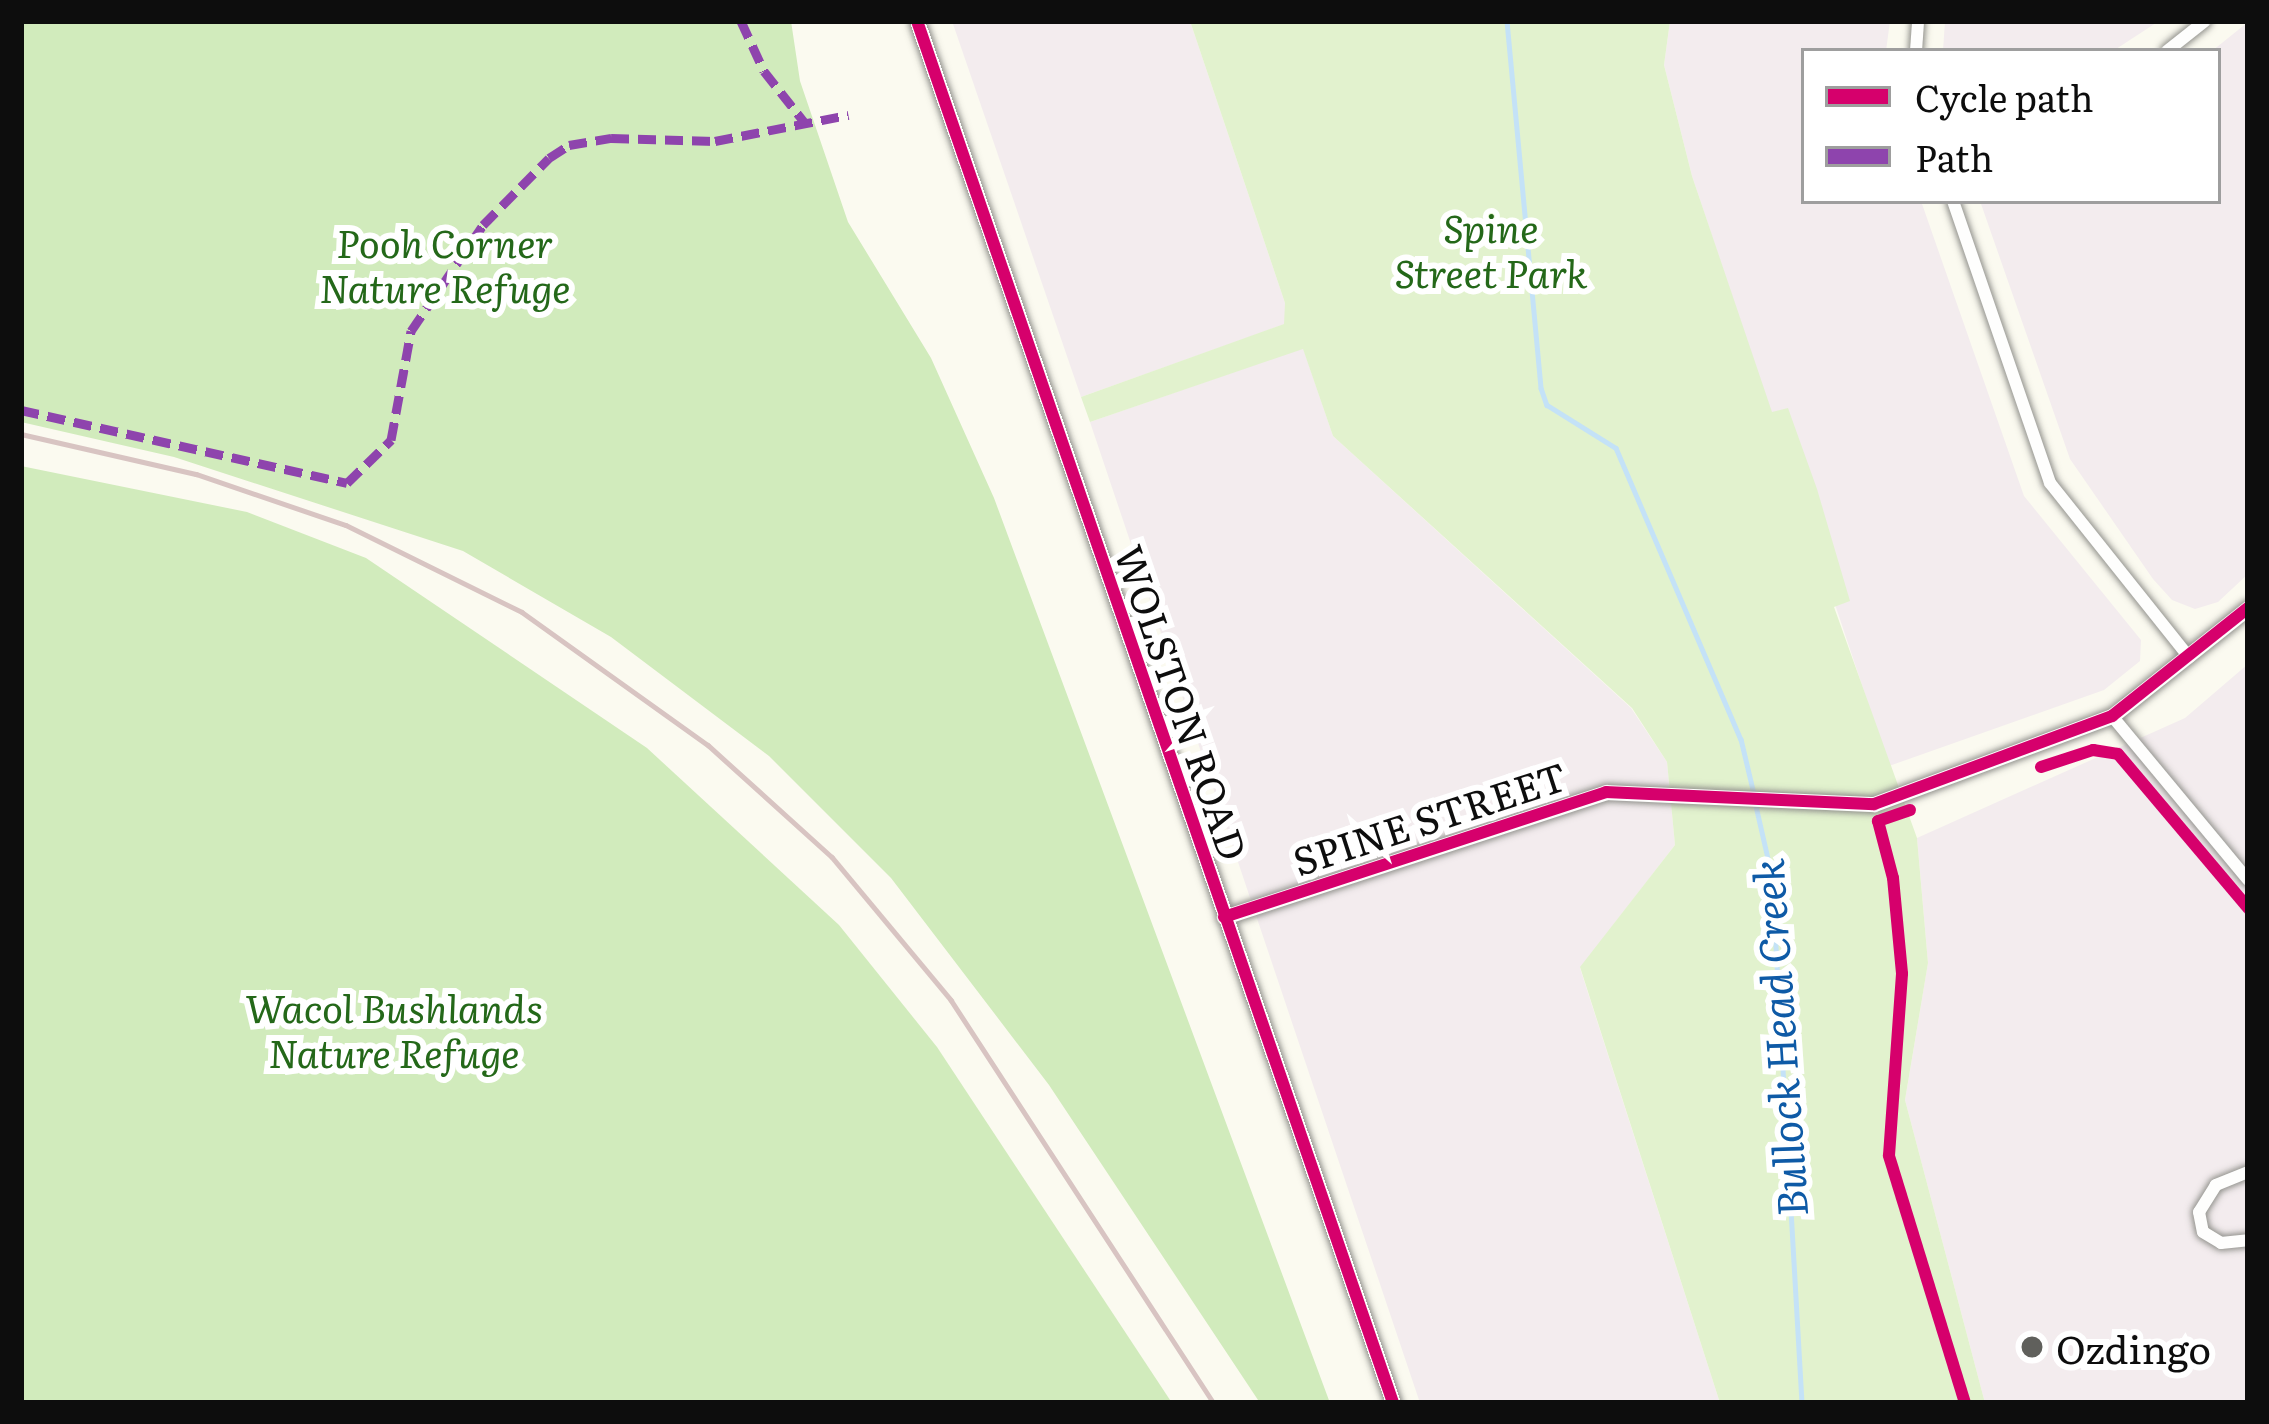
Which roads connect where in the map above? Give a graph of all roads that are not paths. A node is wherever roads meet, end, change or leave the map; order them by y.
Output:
1 (917, 21) edge
2 (2205, 21) edge
3 (2171, 48) edge
4 (1954, 204) edge
5 (2248, 608) edge
6 (2189, 657) junction
7 (2112, 716) junction
8 (2248, 880) edge
9 (1224, 917) junction
10 (2248, 1172) edge
11 (2248, 1240) edge
12 (1393, 1403) edge

1 - 9 street, WOLSTON ROAD
2 - 3 street
4 - 6 street
5 - 6 street, SPINE STREET
6 - 7 street, SPINE STREET
7 - 8 street
7 - 9 street, SPINE STREET
9 - 12 street, WOLSTON ROAD
10 - 11 street

